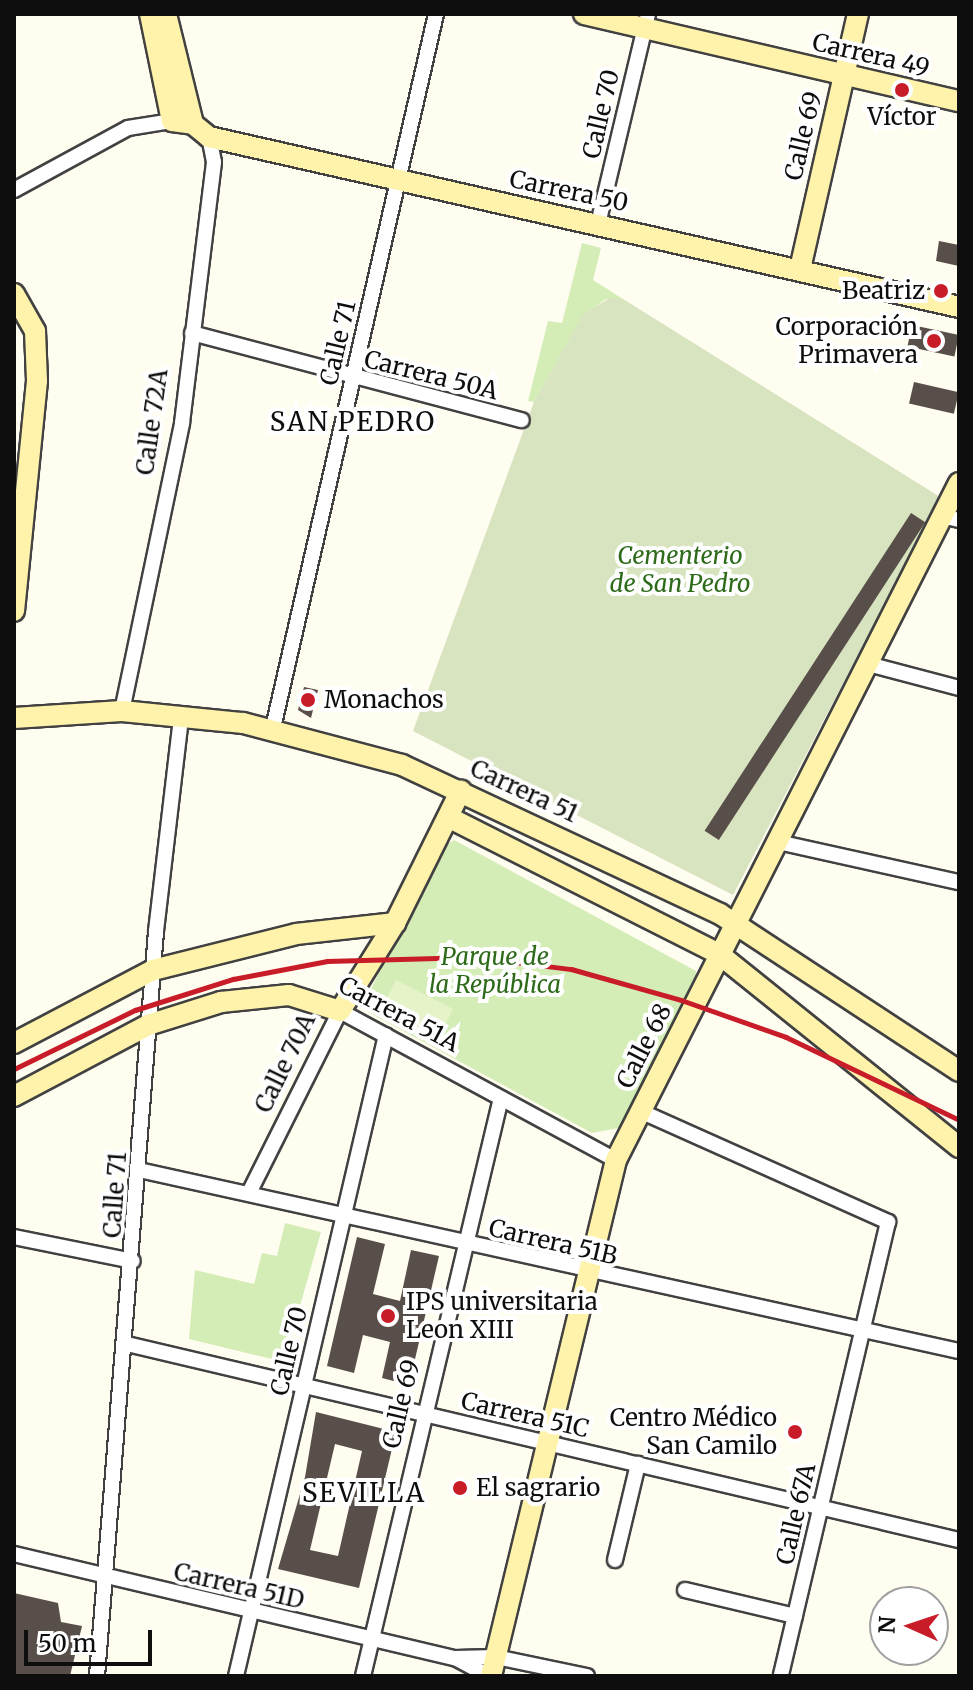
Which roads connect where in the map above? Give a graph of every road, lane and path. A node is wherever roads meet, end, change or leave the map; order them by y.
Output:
1 (150, 14) edge
2 (166, 14) edge
3 (436, 14) edge
4 (584, 14) edge
5 (858, 14) edge
6 (646, 21) edge
7 (844, 75) junction
8 (959, 101) edge
9 (172, 121) junction
10 (201, 130) junction
11 (397, 182) junction
12 (14, 190) edge
13 (598, 224) junction
14 (800, 269) junction
15 (14, 294) edge
16 (959, 307) edge
17 (192, 333) junction
18 (353, 379) junction
19 (522, 420) dead end
20 (959, 483) edge
21 (952, 518) edge
22 (17, 555) edge
23 (14, 611) edge
24 (872, 665) junction
25 (959, 688) edge
26 (122, 711) junction
27 (181, 717) junction
28 (14, 718) edge
29 (273, 728) junction
30 (461, 790) junction
31 (448, 817) junction
32 (778, 842) junction
33 (959, 882) edge
34 (395, 923) junction
35 (736, 923) junction
36 (719, 954) junction
37 (153, 970) junction
38 (340, 1011) junction
39 (148, 1025) junction
40 (386, 1035) junction
41 (14, 1043) edge
42 (957, 1065) edge
43 (14, 1096) edge
44 (501, 1098) junction
45 (640, 1111) junction
46 (959, 1147) edge
47 (616, 1160) junction
48 (139, 1170) junction
49 (249, 1193) junction
50 (343, 1217) junction
51 (14, 1237) edge
52 (466, 1245) junction
53 (133, 1261) junction
54 (584, 1272) junction
55 (861, 1330) junction
56 (127, 1344) junction
57 (959, 1351) edge
58 (303, 1386) junction
59 (425, 1414) junction
60 (545, 1442) junction
61 (638, 1464) junction
62 (820, 1507) junction
63 (959, 1540) edge
64 (14, 1554) edge
65 (615, 1560) dead end
66 (106, 1576) junction
67 (685, 1590) dead end
68 (252, 1612) junction
69 (795, 1616) junction
70 (372, 1639) junction
71 (492, 1670) edge
72 (97, 1676) edge
73 (236, 1676) edge
74 (363, 1676) edge
75 (587, 1676) edge
76 (781, 1676) edge

1 - 9 street
2 - 10 street, Calle 72A
3 - 11 street, Calle 71
4 - 6 street, Carrera 49
5 - 7 street, Calle 69
6 - 7 street, Carrera 49
6 - 13 street, Calle 70
7 - 8 street, Carrera 49
7 - 14 street, Calle 69
9 - 10 street, Carrera 50
9 - 12 street
10 - 11 street, Carrera 50
10 - 17 street, Calle 72A
11 - 13 street, Carrera 50
11 - 18 street, Calle 71
13 - 14 street, Carrera 50
14 - 16 street, Carrera 50
15 - 22 street
17 - 18 street, Carrera 50A
17 - 26 street, Calle 72A
18 - 19 street, Carrera 50A
18 - 29 street, Calle 71
20 - 21 street, Calle 68
21 - 24 street, Calle 68
22 - 23 street
24 - 25 street
24 - 32 street, Calle 68
26 - 27 street, Carrera 51
26 - 28 street, Carrera 51
27 - 29 street, Carrera 51
27 - 37 street, Calle 71
29 - 30 street, Carrera 51
30 - 31 street, Calle 70A
30 - 35 street, Carrera 51
31 - 34 street, Calle 70A
31 - 36 street
32 - 33 street
32 - 35 street, Calle 68
34 - 37 street
34 - 38 street, Calle 70A
35 - 36 street, Calle 68
35 - 42 street, Carrera 51
36 - 45 street, Calle 68
36 - 46 street
37 - 39 street, Calle 71
37 - 41 street
38 - 39 street, Carrera 51A
38 - 40 street, Carrera 51A
38 - 49 street, Calle 70A
39 - 43 street, Carrera 51A
39 - 48 street, Calle 71
40 - 44 street, Carrera 51A
40 - 50 street, Calle 70
44 - 47 street, Carrera 51A
44 - 52 street, Calle 69
45 - 47 street, Calle 68
45 - 55 street, Calle 67A
47 - 54 street, Calle 68
48 - 49 street, Carrera 51B
48 - 53 street, Calle 71
49 - 50 street, Carrera 51B
50 - 52 street, Carrera 51B
50 - 58 street, Calle 70
51 - 53 street
52 - 54 street, Carrera 51B
52 - 59 street, Calle 69
53 - 56 street, Calle 71
54 - 55 street, Carrera 51B
54 - 60 street, Calle 68
55 - 57 street, Carrera 51B
55 - 62 street, Calle 67A
56 - 58 street, Carrera 51C
56 - 66 street, Calle 71
58 - 59 street, Carrera 51C
58 - 68 street, Calle 70
59 - 60 street, Carrera 51C
59 - 70 street, Calle 69
60 - 61 street, Carrera 51C
60 - 71 street, Calle 68
61 - 62 street, Carrera 51C
61 - 65 street
62 - 63 street, Carrera 51C
62 - 69 street, Calle 67A
64 - 66 street, Carrera 51D
66 - 68 street, Carrera 51D
66 - 72 street, Calle 71
67 - 69 street
68 - 70 street, Carrera 51D
68 - 73 street, Calle 70
69 - 76 street, Calle 67A
70 - 71 street, Carrera 51D
70 - 74 street, Calle 69
71 - 75 street, Carrera 51D

